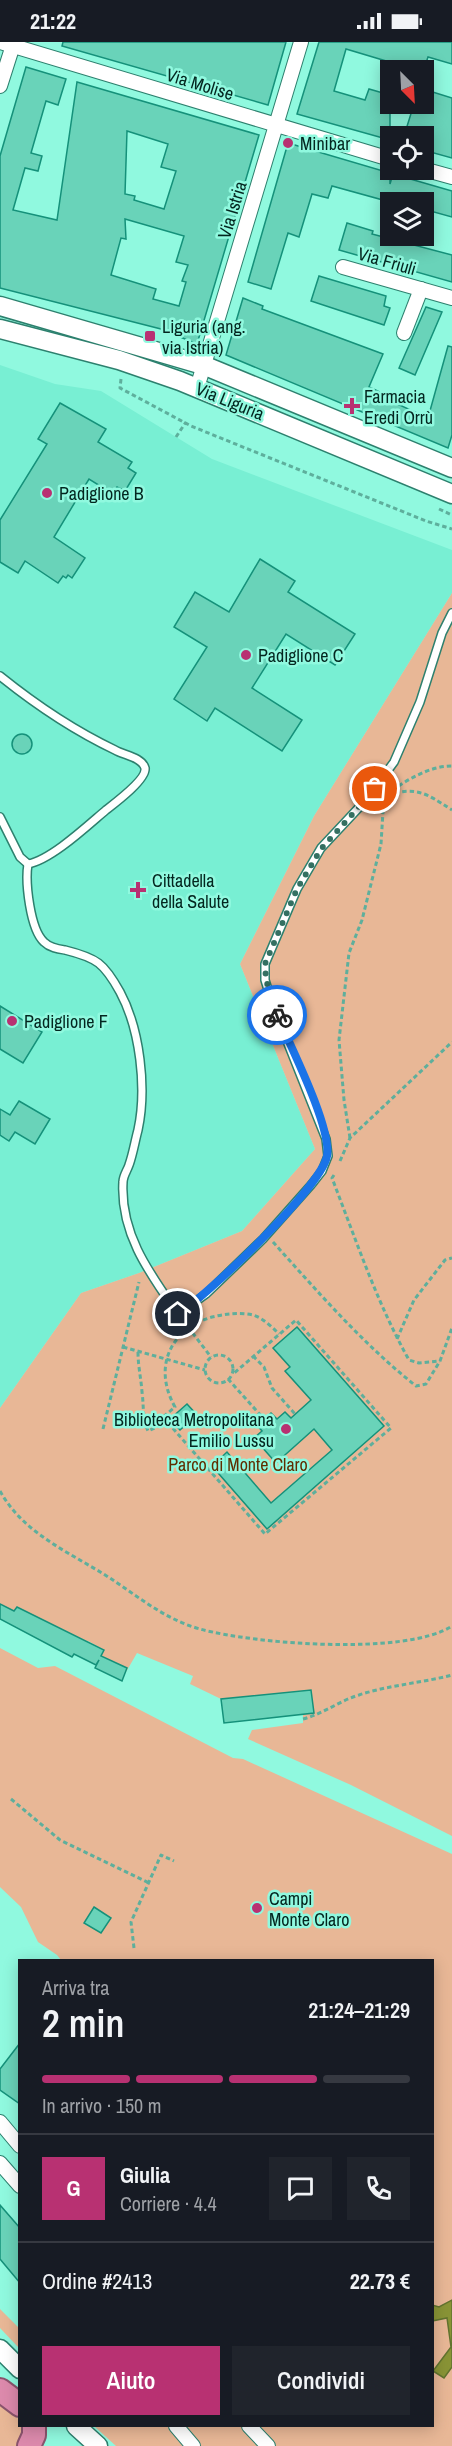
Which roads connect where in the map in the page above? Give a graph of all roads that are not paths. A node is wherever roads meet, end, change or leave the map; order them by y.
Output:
1 (301, 42) edge
2 (9, 43) edge
3 (0, 86) edge
4 (276, 126) junction
5 (380, 156) edge
6 (434, 172) edge
7 (452, 177) edge
8 (343, 267) dead end
9 (421, 289) junction
10 (452, 298) edge
11 (0, 306) edge
12 (0, 329) edge
13 (404, 333) dead end
14 (203, 364) junction
15 (197, 388) junction
16 (452, 468) edge
17 (449, 488) edge
18 (452, 613) edge
19 (0, 676) edge
20 (0, 817) edge
21 (27, 864) junction
22 (0, 2122) edge
23 (18, 2144) edge
24 (0, 2163) edge
25 (18, 2184) edge
26 (0, 2349) edge
27 (18, 2367) edge
28 (0, 2390) edge
29 (18, 2404) edge
30 (34, 2427) edge
31 (77, 2427) edge
32 (177, 2427) edge
33 (250, 2427) edge
34 (29, 2446) edge
35 (98, 2446) edge
36 (193, 2446) edge
37 (268, 2446) edge

1 - 4 street, Via Istria
2 - 3 street
2 - 4 street, Via Molise
4 - 5 street, Via Molise
4 - 14 street, Via Istria
6 - 7 street
8 - 9 street, Via Friuli
9 - 10 street, Via Friuli
9 - 13 street, Via Friuli
11 - 14 street, Via Liguria
12 - 15 street, Via Liguria
14 - 15 street, Via Istria
14 - 16 street, Via Liguria
15 - 17 street, Via Liguria
18 - 21 lane
19 - 21 lane
20 - 21 lane
22 - 23 street
24 - 25 street
26 - 27 street
28 - 29 highway
30 - 34 highway
31 - 35 street
32 - 36 street
33 - 37 street

